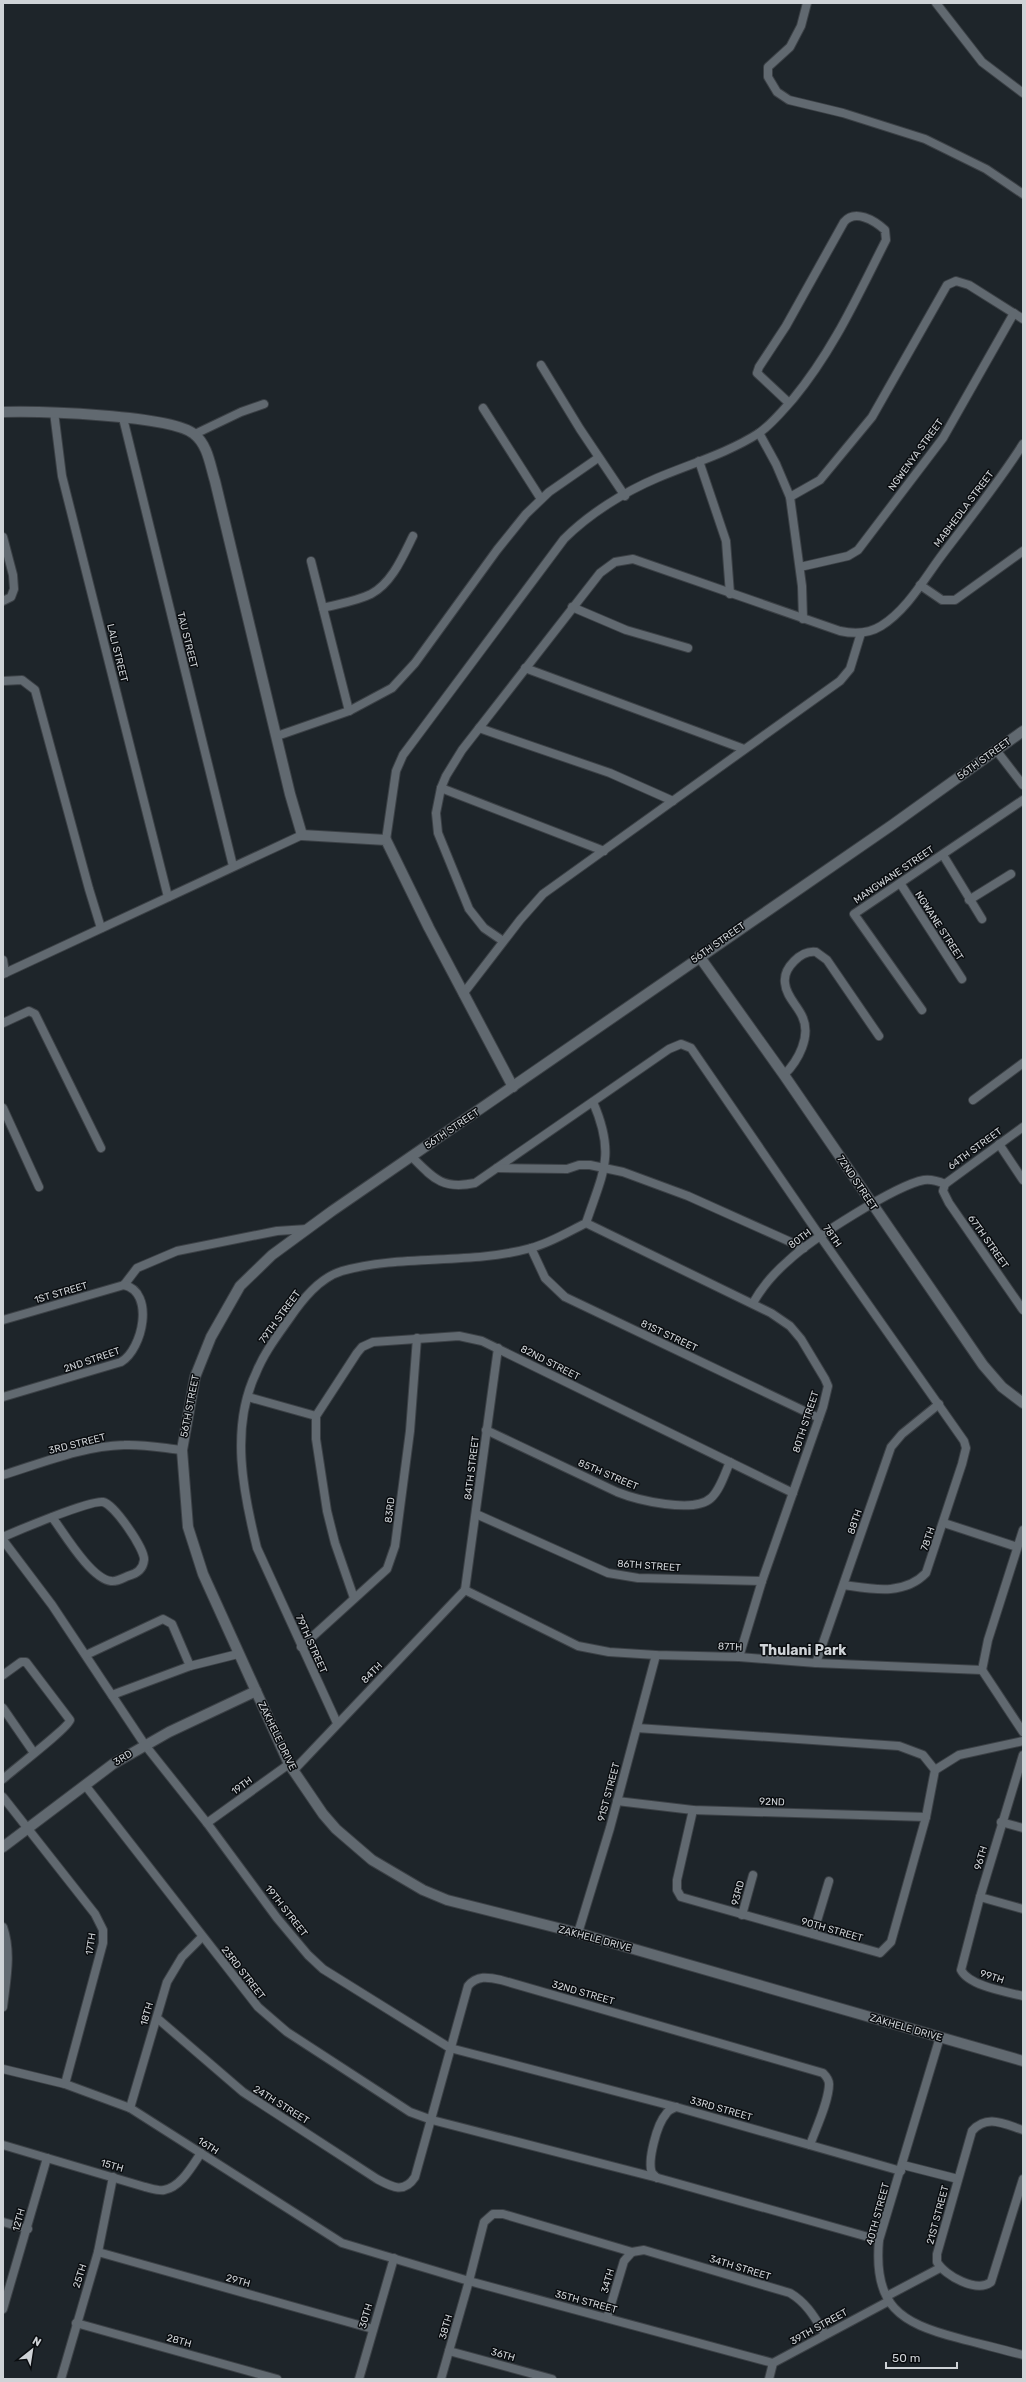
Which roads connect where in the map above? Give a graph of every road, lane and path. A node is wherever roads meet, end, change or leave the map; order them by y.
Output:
1 (807, 3) edge
2 (936, 3) edge
3 (1023, 93) edge
4 (1023, 194) edge
5 (1014, 313) junction
6 (1023, 319) edge
7 (541, 365) dead end
8 (789, 403) junction
9 (264, 404) dead end
10 (483, 408) dead end
11 (3, 412) edge
12 (54, 412) junction
13 (123, 418) junction
14 (759, 433) junction
15 (195, 434) junction
16 (1023, 444) edge
17 (598, 458) junction
18 (699, 461) junction
19 (625, 496) junction
20 (790, 497) junction
21 (541, 499) junction
22 (413, 536) dead end
23 (3, 537) edge
24 (1023, 551) edge
25 (311, 561) dead end
26 (800, 567) junction
27 (920, 585) junction
28 (730, 594) junction
29 (3, 601) edge
30 (572, 606) junction
31 (323, 608) junction
32 (803, 619) junction
33 (861, 633) junction
34 (688, 648) dead end
35 (525, 668) junction
36 (3, 681) edge
37 (349, 711) junction
38 (479, 728) junction
39 (1023, 731) edge
40 (277, 736) junction
41 (744, 749) junction
42 (996, 750) junction
43 (1023, 785) edge
44 (441, 788) junction
45 (1023, 800) edge
46 (673, 801) junction
47 (302, 835) junction
48 (386, 840) junction
49 (604, 851) junction
50 (943, 855) junction
51 (233, 866) junction
52 (1011, 874) dead end
53 (900, 884) junction
54 (168, 897) junction
55 (969, 900) junction
56 (982, 919) dead end
57 (102, 928) junction
58 (504, 941) junction
59 (699, 956) junction
60 (3, 960) edge
61 (4, 973) edge
62 (962, 979) dead end
63 (463, 994) junction
64 (922, 1010) dead end
65 (3, 1023) edge
66 (879, 1036) dead end
67 (1023, 1063) edge
68 (784, 1075) junction
69 (513, 1087) junction
70 (973, 1100) dead end
71 (593, 1102) junction
72 (3, 1108) edge
73 (1023, 1127) edge
74 (999, 1144) junction
75 (101, 1148) dead end
76 (412, 1156) junction
77 (496, 1168) junction
78 (604, 1168) junction
79 (1023, 1180) edge
80 (945, 1184) junction
81 (39, 1187) dead end
82 (872, 1205) junction
83 (586, 1223) junction
84 (307, 1229) junction
85 (820, 1236) junction
86 (531, 1248) junction
87 (804, 1248) junction
88 (124, 1285) junction
89 (752, 1303) junction
90 (1023, 1310) edge
91 (3, 1320) edge
92 (417, 1338) junction
93 (498, 1348) junction
94 (248, 1396) junction
95 (3, 1397) edge
96 (1023, 1403) edge
97 (939, 1404) junction
98 (316, 1416) junction
99 (819, 1418) junction
100 (486, 1430) junction
101 (182, 1450) junction
102 (730, 1462) junction
103 (3, 1475) edge
104 (792, 1493) junction
105 (476, 1514) junction
106 (52, 1517) junction
107 (944, 1522) junction
108 (1023, 1530) edge
109 (3, 1538) edge
110 (1017, 1547) junction
111 (762, 1581) junction
112 (844, 1585) junction
113 (465, 1590) junction
114 (354, 1598) junction
115 (301, 1647) junction
116 (238, 1654) junction
117 (86, 1655) junction
118 (656, 1655) junction
119 (739, 1657) junction
120 (816, 1663) junction
121 (190, 1666) junction
122 (982, 1670) junction
123 (3, 1674) edge
124 (256, 1691) junction
125 (112, 1695) junction
126 (3, 1708) edge
127 (337, 1723) junction
128 (637, 1728) junction
129 (1023, 1732) edge
130 (1023, 1741) edge
131 (145, 1745) junction
132 (34, 1753) junction
133 (1023, 1755) edge
134 (291, 1767) junction
135 (935, 1770) junction
136 (3, 1779) edge
137 (85, 1785) junction
138 (3, 1797) edge
139 (617, 1801) junction
140 (693, 1810) junction
141 (926, 1817) junction
142 (1002, 1822) junction
143 (207, 1823) junction
144 (1023, 1828) edge
145 (27, 1829) junction
146 (3, 1847) edge
147 (753, 1875) dead end
148 (829, 1881) dead end
149 (980, 1897) junction
150 (1023, 1909) edge
151 (742, 1915) junction
152 (3, 1927) edge
153 (578, 1933) junction
154 (813, 1934) junction
155 (202, 1937) junction
156 (961, 1968) joint
157 (1023, 1996) edge
158 (3, 2007) edge
159 (157, 2018) junction
160 (940, 2037) junction
161 (450, 2048) junction
162 (1023, 2060) edge
163 (3, 2069) edge
164 (65, 2084) junction
165 (676, 2107) junction
166 (130, 2108) junction
167 (432, 2120) junction
168 (1023, 2130) edge
169 (3, 2145) edge
170 (810, 2145) junction
171 (201, 2153) junction
172 (47, 2158) junction
173 (902, 2168) junction
174 (114, 2177) junction
175 (658, 2178) junction
176 (958, 2179) junction
177 (1023, 2179) edge
178 (407, 2187) joint
179 (3, 2222) edge
180 (28, 2229) junction
181 (879, 2240) junction
182 (98, 2252) junction
183 (632, 2252) junction
184 (394, 2258) junction
185 (940, 2268) junction
186 (469, 2282) junction
187 (5, 2298) edge
188 (888, 2298) junction
189 (3, 2310) edge
190 (607, 2318) junction
191 (76, 2323) junction
192 (373, 2329) junction
193 (825, 2334) junction
194 (450, 2350) junction
195 (1023, 2355) edge
196 (773, 2363) junction
197 (60, 2379) edge
198 (277, 2379) edge
199 (359, 2379) edge
200 (441, 2379) edge
201 (552, 2379) edge
202 (769, 2379) edge

1 - 4 street
2 - 3 street
5 - 6 street
5 - 20 street
5 - 26 street, NGWENYA STREET
7 - 17 street
8 - 8 street
8 - 14 street
9 - 15 street
10 - 21 street
11 - 12 street
12 - 13 street
12 - 54 street, LALI STREET
13 - 15 street
13 - 51 street, TAU STREET
14 - 18 street
14 - 20 street
15 - 40 street
16 - 27 street, MABHEDLA STREET
17 - 19 street
17 - 21 street
18 - 19 street
18 - 28 street
19 - 48 street
20 - 26 street
21 - 37 street
22 - 31 street
23 - 29 street
24 - 27 street
25 - 31 street
26 - 32 street
27 - 33 street, MABHEDLA STREET
28 - 30 street
28 - 32 street
30 - 34 street
30 - 35 street
31 - 37 street
32 - 33 street
33 - 41 street
35 - 38 street
35 - 41 street
36 - 57 street
37 - 40 street
38 - 44 street
38 - 46 street
39 - 42 street, 56TH STREET
40 - 47 street
41 - 46 street
42 - 43 street
42 - 59 street, 56TH STREET
44 - 49 street
44 - 58 street
45 - 50 street, MANGWANE STREET
46 - 49 street
47 - 48 street
47 - 51 street
48 - 63 street
49 - 58 street
50 - 53 street, MANGWANE STREET
50 - 55 street
51 - 54 street
52 - 55 street
53 - 62 street, NGWANE STREET
53 - 64 street, MANGWANE STREET
54 - 57 street
55 - 56 street
57 - 61 street
58 - 63 street
59 - 68 street, 72ND STREET
59 - 69 street, 56TH STREET
60 - 61 street
63 - 69 street
65 - 75 street
66 - 68 street
67 - 70 street
68 - 82 street, 72ND STREET
69 - 76 street, 56TH STREET
71 - 77 street, 78TH
71 - 78 street
71 - 85 street, 78TH
72 - 81 street
73 - 74 street, 64TH STREET
74 - 79 street
74 - 80 street, 64TH STREET
76 - 77 street, 78TH
76 - 84 street, 56TH STREET
77 - 78 street
78 - 83 street
78 - 87 street
80 - 82 street, 64TH STREET
80 - 90 street, 67TH STREET
82 - 85 street, 80TH
82 - 96 street, 72ND STREET
83 - 86 street, 79TH STREET
83 - 89 street, 80TH STREET
84 - 88 street
84 - 101 street, 56TH STREET
85 - 87 street, 80TH
85 - 97 street, 78TH
86 - 94 street, 79TH STREET
86 - 99 street, 81ST STREET
87 - 89 street, 80TH
88 - 91 street, 1ST STREET
88 - 95 street, 2ND STREET
89 - 99 street, 80TH STREET
92 - 93 street, 82ND STREET
92 - 98 street, 82ND STREET
92 - 114 street, 83RD
93 - 100 street, 84TH STREET
93 - 102 street, 82ND STREET
94 - 98 street
94 - 115 street, 79TH STREET
97 - 107 street, 78TH
97 - 112 street, 88TH
98 - 114 street
99 - 104 street, 80TH STREET
100 - 102 street, 85TH STREET
100 - 105 street, 84TH STREET
101 - 103 street, 3RD STREET
101 - 116 street, 56TH STREET
102 - 104 street, 82ND STREET
104 - 111 street, 80TH STREET
105 - 111 street, 86TH STREET
105 - 113 street, 84TH STREET
106 - 106 street
106 - 109 street
107 - 110 street
107 - 112 street, 78TH
108 - 110 street
109 - 117 street, 19TH STREET
110 - 122 street
111 - 119 street, 80TH STREET
112 - 120 street, 88TH
113 - 118 street, 87TH
113 - 127 street, 84TH
114 - 115 street, 83RD
115 - 127 street, 79TH STREET
116 - 121 street
116 - 124 street, 56TH STREET
117 - 121 street
117 - 125 street, 19TH STREET
118 - 119 street, 87TH
118 - 128 street, 91ST STREET
119 - 120 street, 87TH
120 - 122 street, 87TH
121 - 125 street
122 - 129 street
123 - 132 street
124 - 131 street, 3RD
124 - 134 street, ZAKHELE DRIVE
125 - 131 street, 19TH STREET
126 - 132 street
127 - 134 street, 84TH
128 - 135 street
128 - 139 street, 91ST STREET
130 - 135 street
131 - 137 street, 3RD
131 - 143 street, 19TH STREET
132 - 136 street
133 - 142 street, 96TH
134 - 143 street, 19TH
134 - 153 street, ZAKHELE DRIVE
135 - 141 street, 90TH STREET
137 - 145 street, 3RD
137 - 155 street, 23RD STREET
138 - 145 street, 17TH
139 - 140 street, 92ND
139 - 153 street, 91ST STREET
140 - 141 street, 92ND
140 - 151 street, 90TH STREET
141 - 154 street, 90TH STREET
142 - 144 street
142 - 149 street, 96TH
143 - 161 street, 19TH STREET
145 - 146 street, 3RD
145 - 164 street, 17TH
147 - 151 street, 93RD
148 - 154 street
149 - 150 street
149 - 156 street, 96TH
151 - 154 street, 90TH STREET
152 - 158 street
153 - 160 street, ZAKHELE DRIVE
155 - 159 street, 18TH
155 - 167 street, 23RD STREET
156 - 157 street, 99TH
159 - 166 street, 18TH
159 - 178 street, 24TH STREET
160 - 162 street, ZAKHELE DRIVE
160 - 173 street, 40TH STREET
161 - 165 street, 19TH STREET
161 - 167 street, 32ND STREET
161 - 170 street, 32ND STREET
163 - 164 street, 16TH
164 - 166 street, 16TH
165 - 170 street, 33RD STREET
165 - 175 street, 33RD STREET
166 - 171 street, 16TH
167 - 175 street, 23RD STREET
167 - 178 street, 32ND STREET
168 - 176 street, 21ST STREET
169 - 172 street, 15TH
170 - 173 street, 33RD STREET
171 - 174 street, 15TH
171 - 184 street, 16TH
172 - 174 street, 15TH
172 - 180 street, 12TH
173 - 176 street, 33RD STREET
173 - 181 street, 40TH STREET
174 - 182 street, 25TH
175 - 181 street
176 - 185 street, 21ST STREET
177 - 185 street
179 - 180 street
180 - 187 street, 12TH
181 - 188 street, 40TH STREET
182 - 191 street, 25TH
182 - 192 street, 29TH
183 - 186 street, 34TH STREET
183 - 190 street, 34TH
183 - 193 street, 34TH STREET
184 - 186 street, 35TH STREET
184 - 192 street, 30TH
185 - 188 street, 39TH STREET
186 - 190 street, 35TH STREET
186 - 194 street, 38TH
187 - 189 street, 12TH
188 - 193 street, 39TH STREET
188 - 195 street, 40TH STREET
190 - 196 street, 35TH STREET
191 - 197 street, 25TH
191 - 198 street, 28TH
192 - 199 street, 30TH
193 - 196 street, 39TH STREET
194 - 200 street, 38TH
194 - 201 street, 36TH
196 - 202 street

